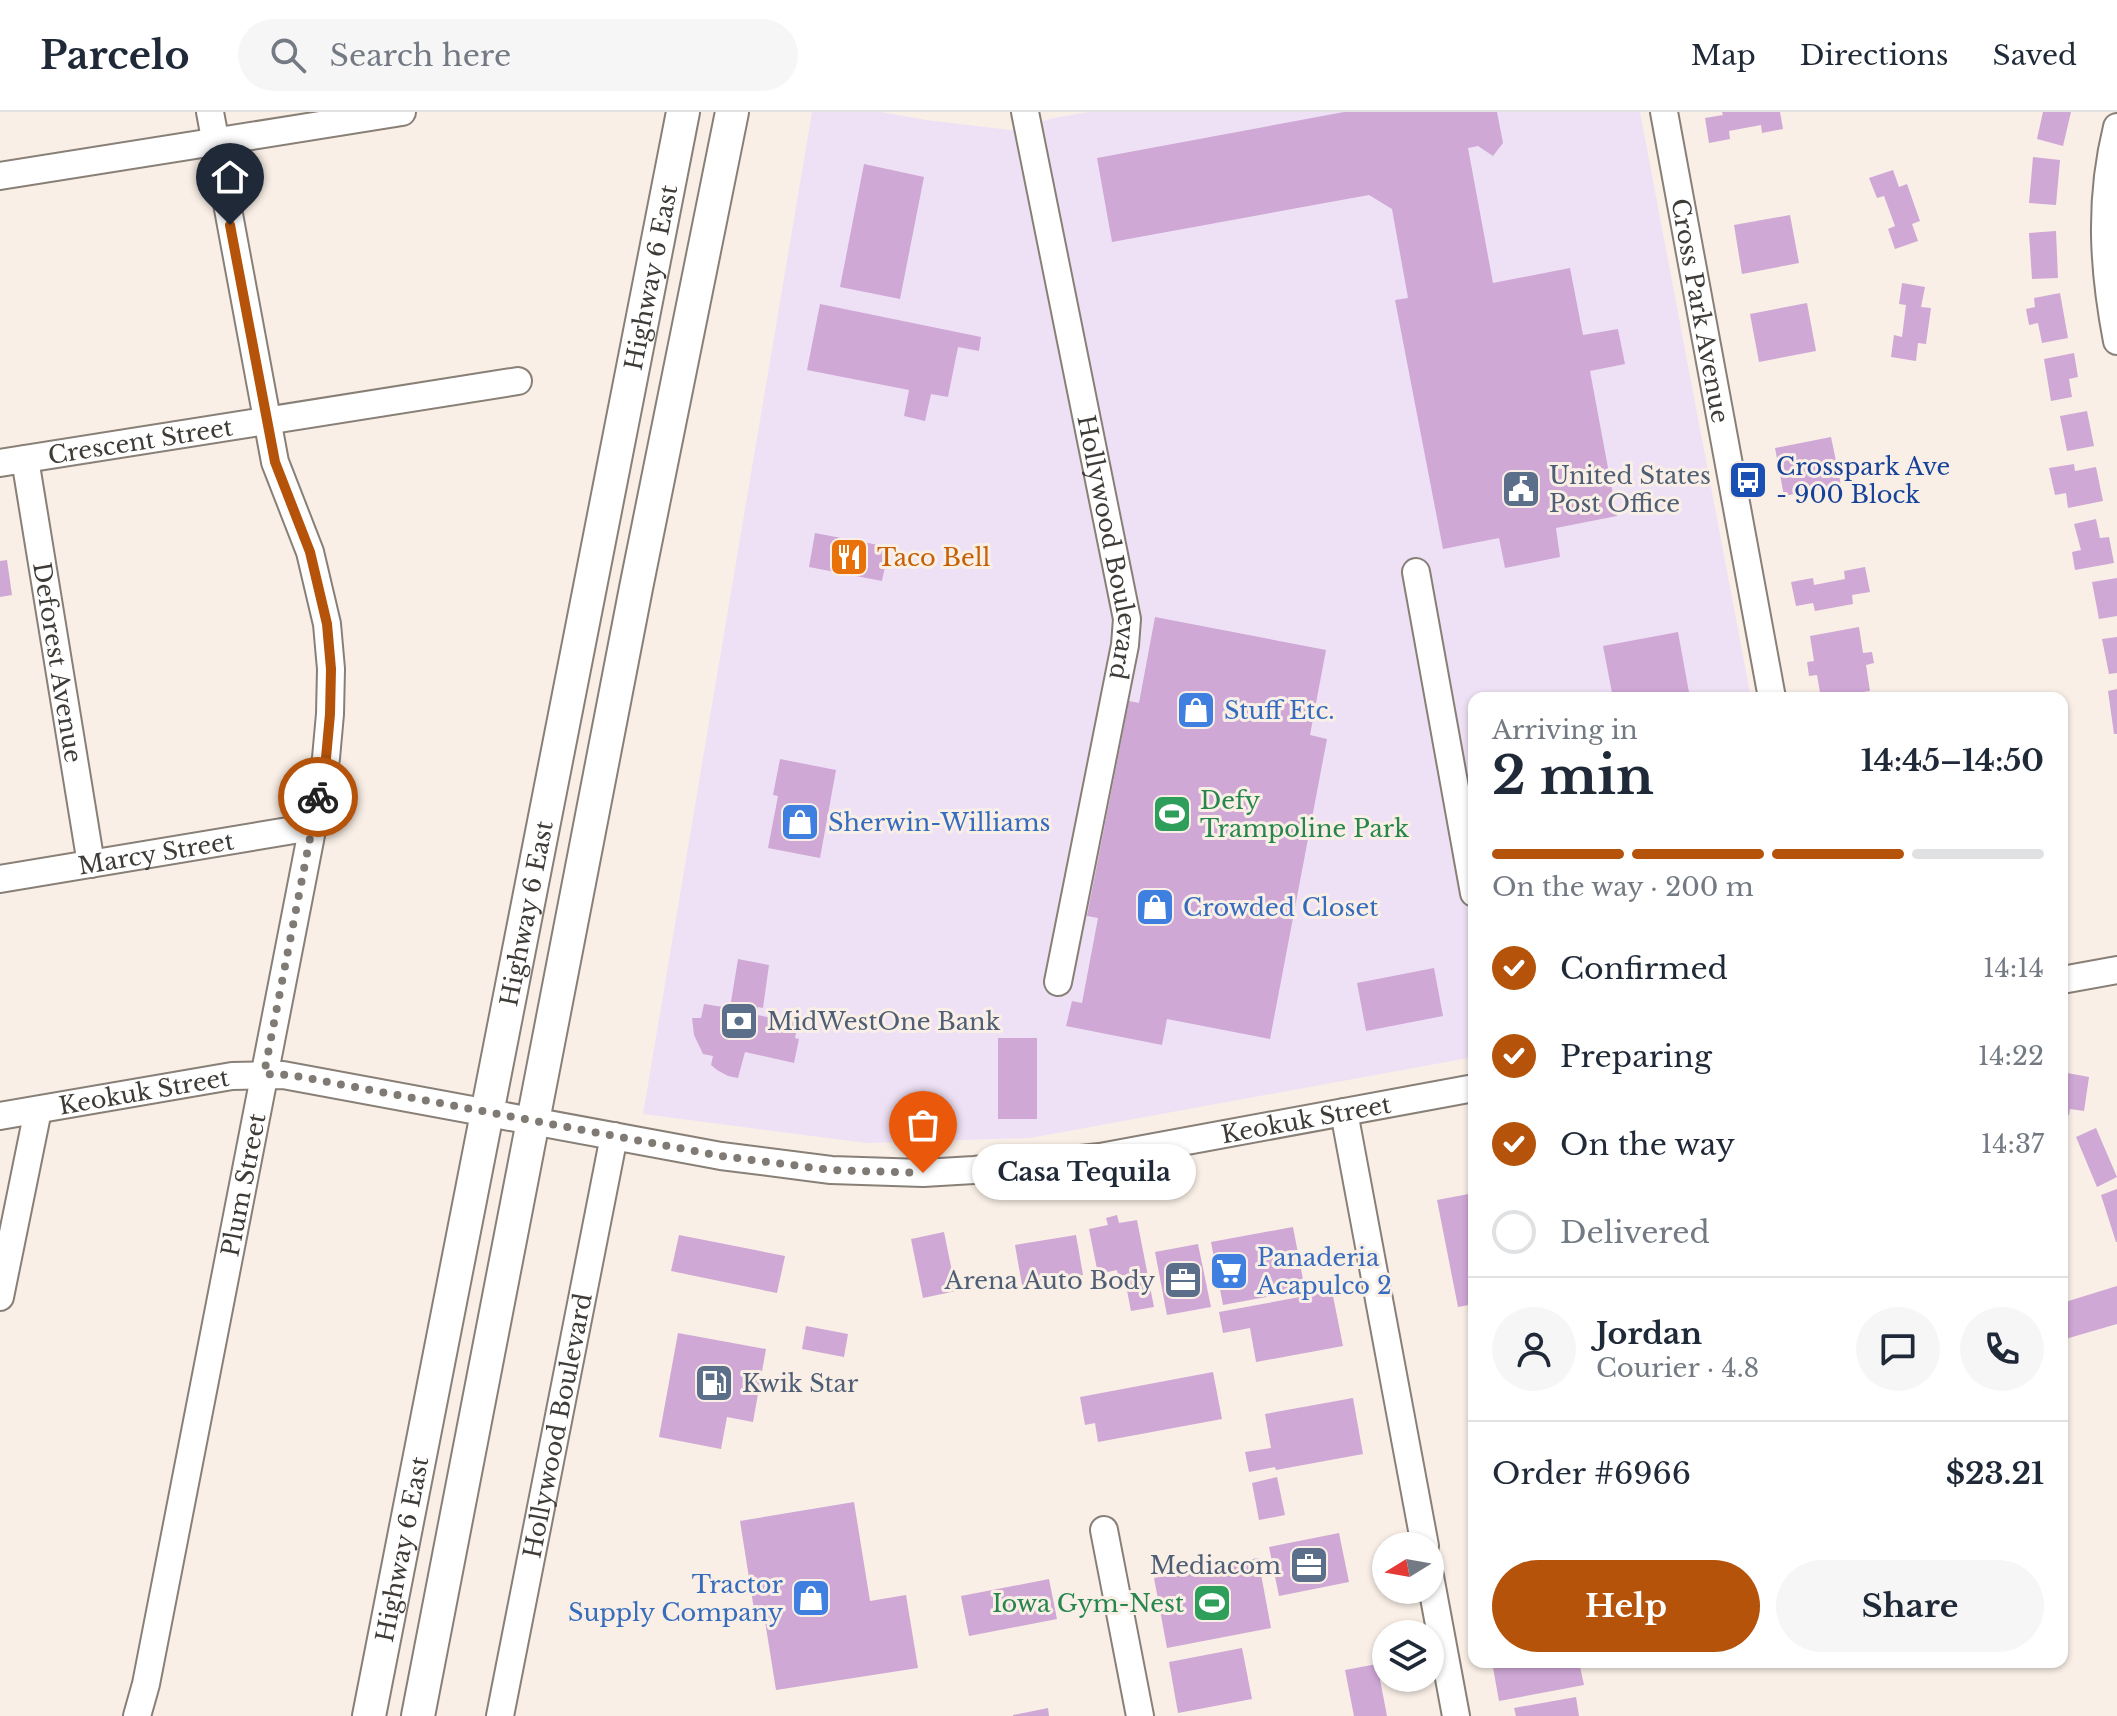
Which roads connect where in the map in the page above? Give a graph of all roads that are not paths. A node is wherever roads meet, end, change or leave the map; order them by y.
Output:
1 (210, 112) edge
2 (402, 112) edge
3 (683, 112) edge
4 (732, 112) edge
5 (1025, 112) edge
6 (1664, 112) edge
7 (2117, 127) edge
8 (216, 142) junction
9 (0, 176) edge
10 (2110, 226) edge
11 (2117, 341) edge
12 (518, 381) dead end
13 (266, 421) junction
14 (13, 461) edge
15 (1416, 572) dead end
16 (1771, 692) edge
17 (312, 827) junction
18 (1468, 860) edge
19 (91, 864) junction
20 (0, 879) edge
21 (2117, 970) edge
22 (2068, 979) edge
23 (1058, 982) dead end
24 (264, 1074) junction
25 (1468, 1089) edge
26 (38, 1110) junction
27 (1344, 1112) junction
28 (487, 1113) junction
29 (0, 1116) edge
30 (534, 1121) junction
31 (614, 1136) junction
32 (0, 1297) edge
33 (1104, 1530) dead end
34 (1422, 1532) edge
35 (1435, 1604) edge
36 (137, 1716) edge
37 (369, 1716) edge
38 (418, 1716) edge
39 (500, 1716) edge
40 (1140, 1716) edge
41 (1456, 1716) edge

1 - 8 street, Plum Street
2 - 8 street
3 - 28 main road, Highway 6 East
4 - 30 main road, Highway 6 East
5 - 23 street, Hollywood Boulevard
6 - 16 street, Cross Park Avenue
7 - 10 street
8 - 9 street
8 - 13 street, Plum Street
10 - 11 street
12 - 13 street, Crescent Street
13 - 14 street, Crescent Street
13 - 17 street, Plum Street
14 - 19 street, Deforest Avenue
15 - 18 street
17 - 19 street, Marcy Street
17 - 24 street, Plum Street
19 - 20 street, Marcy Street
21 - 22 street
24 - 26 street, Keokuk Street
24 - 28 street, Keokuk Street
24 - 36 street, Plum Street
25 - 27 street, Keokuk Street
26 - 29 street, Keokuk Street
26 - 32 street
27 - 31 street, Keokuk Street
27 - 34 street
28 - 30 street, Keokuk Street
28 - 37 main road, Highway 6 East
30 - 31 street, Keokuk Street
30 - 38 main road, Highway 6 East
31 - 39 street, Hollywood Boulevard
33 - 40 street
35 - 41 street

